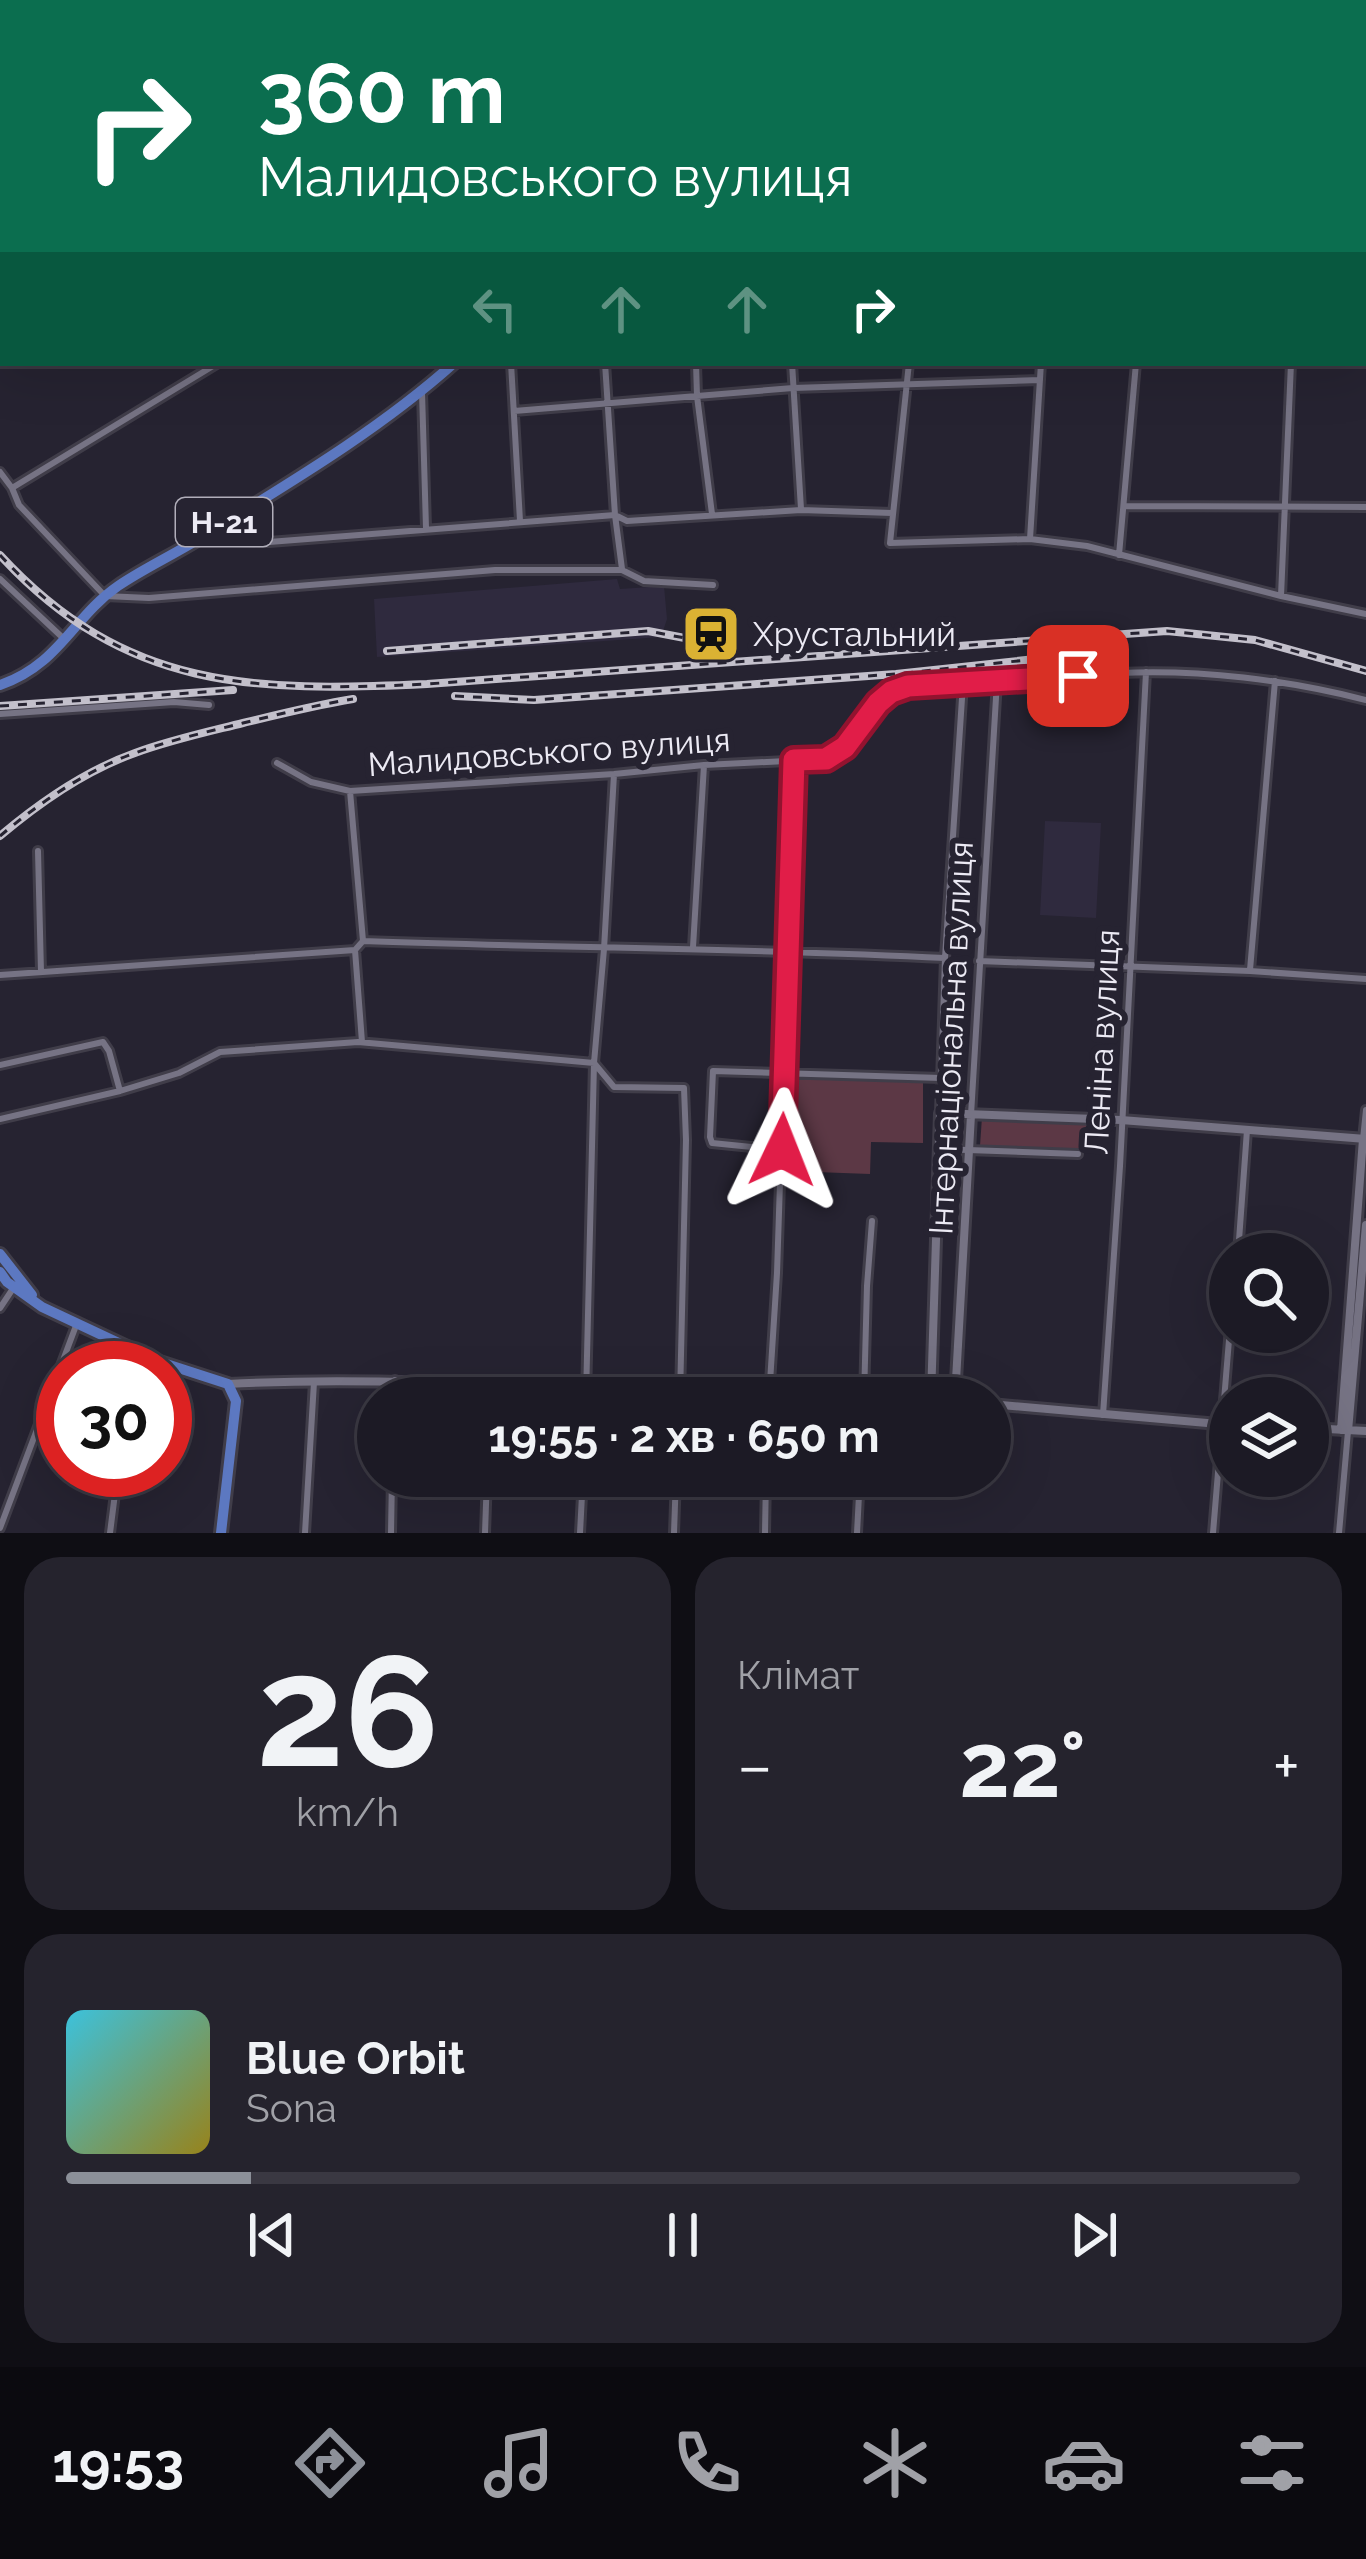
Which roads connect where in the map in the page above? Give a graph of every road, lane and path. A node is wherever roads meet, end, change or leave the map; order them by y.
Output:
1 (213, 366) edge
2 (451, 366) edge
3 (512, 366) edge
4 (604, 366) edge
5 (696, 366) edge
6 (792, 366) edge
7 (909, 366) edge
8 (1041, 366) edge
9 (1136, 366) edge
10 (1291, 366) edge
11 (1040, 380) junction
12 (906, 383) junction
13 (793, 388) junction
14 (422, 392) junction
15 (697, 396) junction
16 (606, 402) junction
17 (514, 411) junction
18 (0, 472) edge
19 (12, 488) junction
20 (1124, 506) junction
21 (1286, 506) junction
22 (1366, 507) edge
23 (801, 510) junction
24 (892, 513) junction
25 (712, 514) junction
26 (615, 515) junction
27 (520, 523) junction
28 (426, 528) junction
29 (1030, 539) junction
30 (196, 540) junction
31 (1119, 555) junction
32 (622, 570) junction
33 (0, 580) edge
34 (713, 585) dead end
35 (105, 596) junction
36 (1281, 596) junction
37 (1366, 614) edge
38 (66, 641) junction
39 (1146, 672) junction
40 (1275, 681) junction
41 (997, 682) junction
42 (963, 683) junction
43 (0, 685) edge
44 (1366, 700) edge
45 (209, 705) dead end
46 (0, 714) edge
47 (794, 760) junction
48 (277, 764) dead end
49 (704, 765) junction
50 (614, 775) junction
51 (350, 791) junction
52 (38, 851) dead end
53 (363, 941) junction
54 (693, 948) junction
55 (604, 949) junction
56 (356, 950) junction
57 (787, 951) junction
58 (945, 958) junction
59 (979, 962) junction
60 (1130, 967) junction
61 (1250, 971) junction
62 (41, 972) junction
63 (0, 975) edge
64 (1366, 979) edge
65 (362, 1043) junction
66 (594, 1063) junction
67 (0, 1065) edge
68 (785, 1072) junction
69 (941, 1078) junction
70 (120, 1091) junction
71 (1366, 1110) edge
72 (940, 1113) junction
73 (971, 1115) junction
74 (0, 1119) edge
75 (1121, 1120) junction
76 (1247, 1130) junction
77 (1365, 1139) edge
78 (939, 1149) junction
79 (782, 1150) junction
80 (970, 1150) junction
81 (1078, 1154) dead end
82 (872, 1221) dead end
83 (1366, 1225) edge
84 (1240, 1233) edge
85 (0, 1253) edge
86 (0, 1273) edge
87 (14, 1287) junction
88 (42, 1307) junction
89 (0, 1308) edge
90 (77, 1323) junction
91 (114, 1341) edge
92 (192, 1371) edge
93 (586, 1377) edge
94 (680, 1377) edge
95 (770, 1377) edge
96 (865, 1377) edge
97 (932, 1377) edge
98 (956, 1377) edge
99 (315, 1379) junction
100 (357, 1380) edge
101 (228, 1384) junction
102 (1011, 1406) edge
103 (1103, 1415) junction
104 (1209, 1424) edge
105 (1329, 1429) edge
106 (1344, 1430) junction
107 (1366, 1431) edge
108 (115, 1497) edge
109 (392, 1497) edge
110 (486, 1497) edge
111 (582, 1497) edge
112 (675, 1497) edge
113 (766, 1497) edge
114 (859, 1497) edge
115 (1217, 1497) edge
116 (0, 1528) edge
117 (110, 1533) edge
118 (221, 1533) edge
119 (305, 1533) edge
120 (391, 1533) edge
121 (485, 1533) edge
122 (580, 1533) edge
123 (674, 1533) edge
124 (765, 1533) edge
125 (857, 1533) edge
126 (1213, 1533) edge
127 (1339, 1533) edge

1 - 19 street
2 - 14 main road, Н-21
3 - 17 street
4 - 16 street
5 - 15 street
6 - 13 street
7 - 12 street
8 - 11 street
9 - 20 street
10 - 21 street
11 - 12 street
11 - 29 street
12 - 13 street
12 - 24 street
13 - 15 street
13 - 23 street
14 - 28 street
14 - 30 main road, Н-21
15 - 16 street
15 - 25 street
16 - 17 street
16 - 26 street
17 - 27 street
18 - 19 street
19 - 35 street
20 - 21 street
20 - 31 street
21 - 22 street
21 - 36 street
23 - 24 street
23 - 25 street
24 - 29 street
25 - 26 street
26 - 27 street
26 - 32 street
27 - 28 street
28 - 30 street
29 - 31 street
30 - 35 main road, Н-21
31 - 36 street
32 - 34 street
32 - 35 street
33 - 38 street
35 - 38 main road, Н-21
36 - 37 street
38 - 43 main road, Н-21
39 - 40 street, Малидовського вулиця
39 - 41 street, Малидовського вулиця
39 - 60 street, Леніна вулиця
40 - 44 street, Малидовського вулиця
40 - 61 street
41 - 42 street, Малидовського вулиця
41 - 59 street, Інтернаціональна вулиця
42 - 47 street, Малидовського вулиця
42 - 58 street, Інтернаціональна вулиця
45 - 46 street
47 - 49 street, Малидовського вулиця
47 - 57 street
48 - 51 street
49 - 50 street, Малидовського вулиця
49 - 54 street
50 - 51 street, Малидовського вулиця
50 - 55 street
51 - 53 street
52 - 62 street
53 - 55 street
53 - 56 street
54 - 55 street
54 - 57 street
55 - 66 street
56 - 62 street
56 - 65 street
57 - 58 street
57 - 68 street
58 - 69 street, Інтернаціональна вулиця
59 - 60 street
59 - 73 street, Інтернаціональна вулиця
60 - 61 street
60 - 75 street, Леніна вулиця
61 - 64 street
62 - 63 street
65 - 66 street
65 - 70 street
66 - 93 street
66 - 94 street
67 - 70 street
68 - 69 street
68 - 79 street
68 - 79 street
69 - 72 street, Інтернаціональна вулиця
70 - 74 street
71 - 77 street
72 - 73 street
72 - 78 street, Інтернаціональна вулиця
73 - 75 street
73 - 80 street, Інтернаціональна вулиця
75 - 76 street
75 - 103 street, Леніна вулиця
76 - 77 street
76 - 84 street
77 - 106 street
78 - 80 street
78 - 97 street, Інтернаціональна вулиця
79 - 95 street
80 - 81 street
80 - 98 street, Інтернаціональна вулиця
82 - 96 street
83 - 106 street
85 - 88 main road
86 - 87 main road
87 - 88 main road
87 - 89 street
88 - 90 main road
90 - 91 main road
90 - 116 street
92 - 101 main road
99 - 100 street
99 - 101 street
99 - 119 street
101 - 118 main road
102 - 103 street
103 - 104 street
105 - 106 street
106 - 107 street
106 - 127 street
108 - 117 street
109 - 120 street
110 - 121 street
111 - 122 street
112 - 123 street
113 - 124 street
114 - 125 street
115 - 126 street

